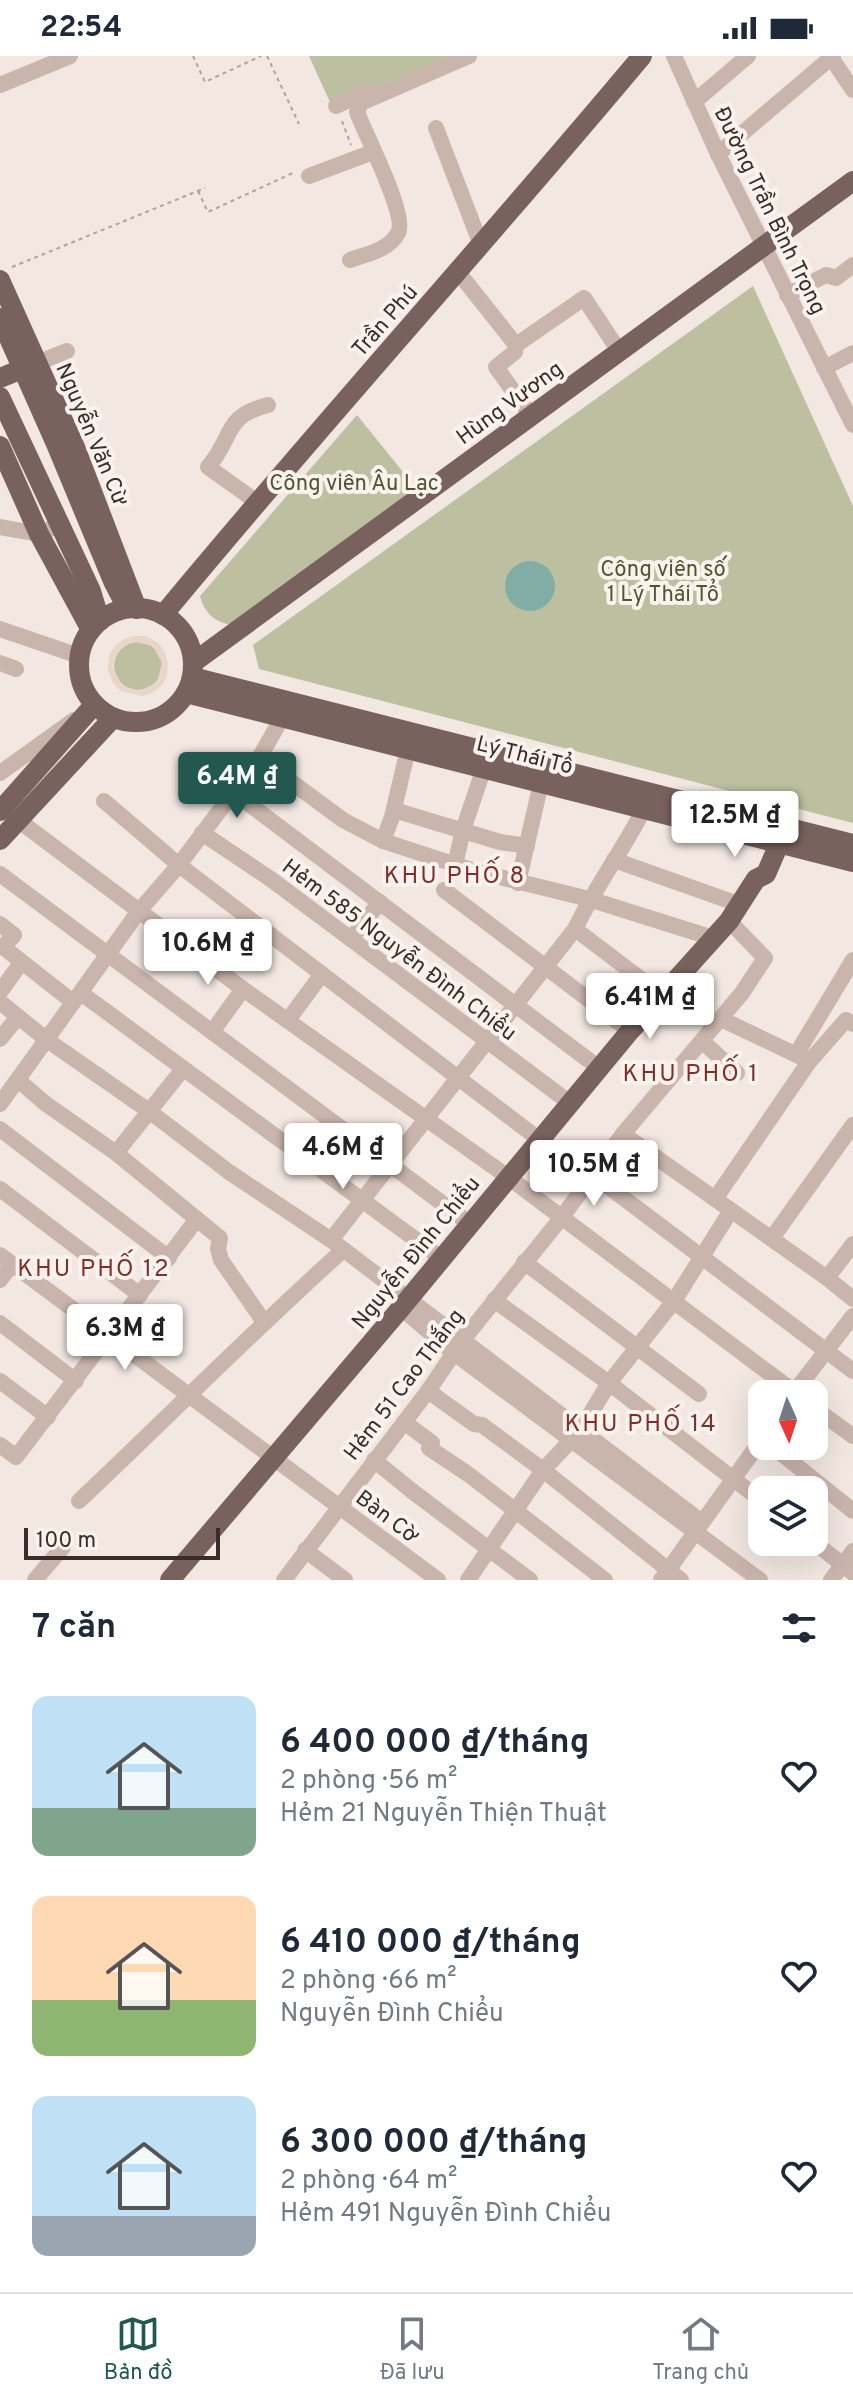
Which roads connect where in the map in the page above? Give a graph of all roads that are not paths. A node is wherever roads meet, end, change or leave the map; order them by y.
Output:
1 (70, 56) edge
2 (442, 56) edge
3 (469, 56) edge
4 (642, 56) edge
5 (674, 56) edge
6 (748, 56) edge
7 (832, 56) edge
8 (0, 85) edge
9 (853, 90) edge
10 (694, 102) junction
11 (336, 106) road end
12 (436, 128) dead end
13 (373, 152) junction
14 (718, 154) junction
15 (301, 174) road end
16 (853, 181) edge
17 (481, 245) junction
18 (764, 246) junction
19 (350, 260) dead end
20 (853, 265) edge
21 (458, 272) junction
22 (0, 280) edge
23 (787, 295) junction
24 (0, 318) edge
25 (516, 345) junction
26 (67, 351) dead end
27 (619, 351) junction
28 (853, 353) edge
29 (30, 366) junction
30 (824, 368) junction
31 (0, 378) edge
32 (268, 405) dead end
33 (2, 409) edge
34 (531, 416) junction
35 (853, 424) edge
36 (0, 446) edge
37 (257, 502) junction
38 (61, 524) junction
39 (0, 527) edge
40 (39, 534) junction
41 (133, 609) junction
42 (163, 615) junction
43 (96, 625) junction
44 (0, 629) edge
45 (79, 656) junction
46 (190, 677) junction
47 (94, 705) junction
48 (284, 710) junction
49 (113, 718) junction
50 (408, 749) junction
51 (259, 758) junction
52 (193, 765) dead end
53 (484, 768) junction
54 (0, 773) edge
55 (541, 783) junction
56 (0, 785) edge
57 (233, 792) junction
58 (623, 795) junction
59 (104, 801) dead end
60 (644, 809) junction
61 (394, 810) junction
62 (6, 814) edge
63 (463, 830) junction
64 (202, 833) junction
65 (775, 835) junction
66 (0, 840) edge
67 (383, 841) junction
68 (853, 844) edge
69 (527, 846) junction
70 (614, 860) junction
71 (853, 862) edge
72 (179, 865) junction
73 (455, 865) junction
74 (0, 874) edge
75 (518, 883) junction
76 (444, 890) dead end
77 (589, 899) junction
78 (380, 902) junction
79 (139, 911) junction
80 (735, 913) junction
81 (0, 924) edge
82 (575, 929) junction
83 (713, 938) junction
84 (351, 939) junction
85 (109, 956) junction
86 (853, 962) edge
87 (21, 963) junction
88 (544, 965) junction
89 (322, 974) junction
90 (243, 989) junction
91 (0, 992) edge
92 (662, 995) junction
93 (77, 998) junction
94 (0, 1002) edge
95 (514, 1003) junction
96 (18, 1017) junction
97 (721, 1019) junction
98 (288, 1020) junction
99 (849, 1022) edge
100 (630, 1031) junction
101 (212, 1032) junction
102 (0, 1039) edge
103 (47, 1040) junction
104 (487, 1040) junction
105 (703, 1042) junction
106 (803, 1058) junction
107 (599, 1068) junction
108 (183, 1069) junction
109 (737, 1073) dead end
110 (457, 1077) junction
111 (18, 1080) junction
112 (570, 1103) junction
113 (0, 1104) edge
114 (149, 1111) junction
115 (425, 1118) junction
116 (853, 1125) edge
117 (0, 1129) edge
118 (623, 1134) junction
119 (540, 1140) junction
120 (116, 1153) junction
121 (388, 1165) junction
122 (593, 1175) junction
123 (508, 1177) junction
124 (0, 1189) edge
125 (715, 1199) junction
126 (362, 1200) junction
127 (730, 1212) junction
128 (562, 1217) junction
129 (197, 1219) junction
130 (470, 1224) junction
131 (772, 1238) junction
132 (853, 1244) edge
133 (336, 1246) junction
134 (169, 1258) junction
135 (701, 1258) junction
136 (442, 1259) junction
137 (6, 1260) edge
138 (524, 1262) junction
139 (827, 1278) junction
140 (0, 1280) edge
141 (140, 1295) junction
142 (853, 1299) edge
143 (494, 1300) junction
144 (674, 1301) junction
145 (405, 1304) junction
146 (853, 1316) edge
147 (264, 1322) junction
148 (0, 1323) edge
149 (109, 1337) junction
150 (458, 1347) junction
151 (636, 1348) junction
152 (825, 1350) junction
153 (853, 1371) edge
154 (778, 1380) edge
155 (804, 1380) edge
156 (0, 1381) edge
157 (76, 1381) junction
158 (609, 1383) junction
159 (428, 1391) junction
160 (699, 1394) dead end
161 (191, 1395) junction
162 (48, 1417) junction
163 (828, 1418) edge
164 (404, 1422) junction
165 (576, 1436) junction
166 (853, 1436) edge
167 (0, 1445) edge
168 (748, 1457) edge
169 (273, 1459) junction
170 (374, 1460) junction
171 (789, 1460) edge
172 (543, 1470) junction
173 (733, 1477) junction
174 (748, 1489) edge
175 (79, 1501) dead end
176 (339, 1506) junction
177 (853, 1511) edge
178 (516, 1513) junction
179 (699, 1527) junction
180 (63, 1547) dead end
181 (490, 1549) junction
182 (305, 1550) junction
183 (853, 1551) edge
184 (828, 1553) edge
185 (848, 1569) edge
186 (670, 1577) edge
187 (35, 1580) edge
188 (170, 1580) edge
189 (284, 1580) edge
190 (345, 1580) edge
191 (438, 1580) edge
192 (468, 1580) edge
193 (530, 1580) edge
194 (605, 1580) edge
195 (760, 1580) edge
196 (831, 1580) edge

1 - 8 street
2 - 11 street
3 - 13 street
4 - 17 main road, Trần Phú
5 - 10 street, Đường Trần Bình Trọng
6 - 10 street
7 - 9 street
7 - 14 street
10 - 14 street, Đường Trần Bình Trọng
12 - 17 street
13 - 15 street
13 - 19 street
14 - 18 street, Đường Trần Bình Trọng
16 - 18 main road, Hùng Vương
17 - 21 main road, Trần Phú
18 - 23 street, Đường Trần Bình Trọng
18 - 27 main road, Hùng Vương
20 - 23 street
21 - 25 street
21 - 37 main road, Trần Phú
22 - 29 main road, Nguyễn Văn Cừ
23 - 30 street, Đường Trần Bình Trọng
24 - 29 main road, Nguyễn Văn Cừ
25 - 27 street
25 - 34 street
26 - 29 street
27 - 34 main road, Hùng Vương
28 - 30 street
29 - 31 main road
29 - 41 main road, Nguyễn Văn Cừ
30 - 35 street, Đường Trần Bình Trọng
32 - 37 street
33 - 38 main road
34 - 46 main road, Hùng Vương
36 - 40 main road
37 - 42 main road, Trần Phú
38 - 40 street
38 - 43 main road
39 - 40 street
40 - 43 main road
41 - 42 main road
41 - 43 main road
42 - 46 main road
43 - 45 main road
44 - 45 street
45 - 47 main road
46 - 48 main road, Lý Thái Tổ
46 - 49 main road
47 - 49 main road
47 - 54 street
47 - 62 main road
48 - 50 main road, Lý Thái Tổ
48 - 51 street
48 - 58 main road, Lý Thái Tổ
49 - 62 main road
50 - 53 main road, Lý Thái Tổ
50 - 61 street
51 - 57 street
51 - 67 street
52 - 57 street
53 - 55 main road, Lý Thái Tổ
53 - 63 street
55 - 58 main road, Lý Thái Tổ
55 - 69 street
56 - 62 street
57 - 64 street
57 - 78 street
58 - 60 main road, Lý Thái Tổ
58 - 65 main road, Lý Thái Tổ
59 - 72 street
60 - 65 main road, Lý Thái Tổ
60 - 70 street
61 - 63 street
61 - 67 street
62 - 66 main road
62 - 79 street
63 - 69 street
63 - 73 street
64 - 72 street
64 - 84 street, Hẻm 585 Nguyễn Ðình Chiểu
65 - 68 main road, Lý Thái Tổ
65 - 71 main road, Lý Thái Tổ
65 - 80 main road, Nguyễn Đình Chiểu
67 - 73 street
69 - 75 street
70 - 77 street
70 - 80 street
72 - 79 street
72 - 89 street
73 - 75 street
74 - 85 street
75 - 77 street
76 - 88 street
77 - 82 street
77 - 83 street
78 - 84 street
78 - 95 street
79 - 85 street
79 - 90 street
80 - 83 main road, Nguyễn Đình Chiểu
80 - 97 street, Hẻm 51 Cao Thắng
81 - 87 street
82 - 88 street
82 - 92 street
83 - 92 main road, Nguyễn Đình Chiểu
84 - 104 street, Hẻm 585 Nguyễn Ðình Chiểu
85 - 93 street
85 - 101 street
86 - 106 street
87 - 91 street
87 - 93 street
88 - 95 street
88 - 100 street
89 - 98 street
89 - 110 street
90 - 98 street
90 - 101 street
92 - 100 main road, Nguyễn Đình Chiểu
93 - 103 street
93 - 108 street
94 - 96 street
95 - 104 street
95 - 107 street
96 - 102 street
96 - 103 street
97 - 105 street, Hẻm 51 Cao Thắng
97 - 106 street
98 - 115 street
99 - 106 street
100 - 107 main road, Nguyễn Đình Chiểu
101 - 121 street
103 - 111 street
103 - 114 street
104 - 110 street
104 - 112 street, Hẻm 585 Nguyễn Ðình Chiểu
105 - 109 street
105 - 118 street, Hẻm 51 Cao Thắng
106 - 125 street
107 - 112 main road, Nguyễn Đình Chiểu
108 - 114 street
108 - 126 street
110 - 115 street
110 - 119 street
111 - 113 street
111 - 120 street
112 - 119 main road, Nguyễn Đình Chiểu
114 - 120 street
114 - 133 street
115 - 121 street
115 - 123 street
116 - 131 street
117 - 134 street
118 - 122 street, Hẻm 51 Cao Thắng
118 - 125 street
119 - 122 street
119 - 123 main road, Nguyễn Đình Chiểu
120 - 129 street
121 - 126 street
121 - 130 street
122 - 128 street, Hẻm 51 Cao Thắng
122 - 135 street
123 - 128 street
123 - 130 main road, Nguyễn Đình Chiểu
124 - 141 street
125 - 127 street
126 - 133 street
126 - 136 street
127 - 131 street
127 - 135 street
128 - 138 street, Hẻm 51 Cao Thắng
128 - 144 street
129 - 134 street
129 - 147 street
130 - 136 main road, Nguyễn Đình Chiểu
131 - 139 street
132 - 139 street
133 - 145 street
133 - 147 street
134 - 141 street
135 - 144 street
135 - 152 street
136 - 145 main road, Nguyễn Đình Chiểu
137 - 140 street
137 - 149 street, Bàn Cờ
138 - 143 street, Hẻm 51 Cao Thắng
138 - 151 street
139 - 142 street
141 - 149 street
143 - 150 street, Hẻm 51 Cao Thắng
143 - 158 street
144 - 151 street
144 - 154 street
145 - 150 street
145 - 169 main road, Nguyễn Đình Chiểu
146 - 152 street
147 - 161 street
148 - 157 street
149 - 157 street
149 - 161 street, Bàn Cờ
150 - 159 street, Hẻm 51 Cao Thắng
150 - 165 street
151 - 158 street
151 - 160 street
152 - 153 street
152 - 155 street
156 - 162 street
157 - 162 street
158 - 165 street
158 - 173 street
159 - 164 street, Hẻm 51 Cao Thắng
159 - 172 street
161 - 169 street, Bàn Cờ
161 - 175 street
162 - 167 street
163 - 166 street
164 - 170 street, Hẻm 51 Cao Thắng
164 - 178 street
165 - 172 street
165 - 179 street
168 - 173 street
169 - 176 street, Bàn Cờ
169 - 188 main road, Nguyễn Đình Chiểu
170 - 176 street, Hẻm 51 Cao Thắng
170 - 181 street
171 - 177 street
172 - 178 street
172 - 186 street
173 - 174 street
173 - 179 street
176 - 182 street, Hẻm 51 Cao Thắng
176 - 191 street, Bàn Cờ
178 - 181 street
178 - 194 street
179 - 186 street
179 - 195 street
180 - 187 street
181 - 192 street
181 - 193 street
182 - 189 street, Hẻm 51 Cao Thắng
182 - 190 street
183 - 185 street
184 - 185 street
185 - 196 street

